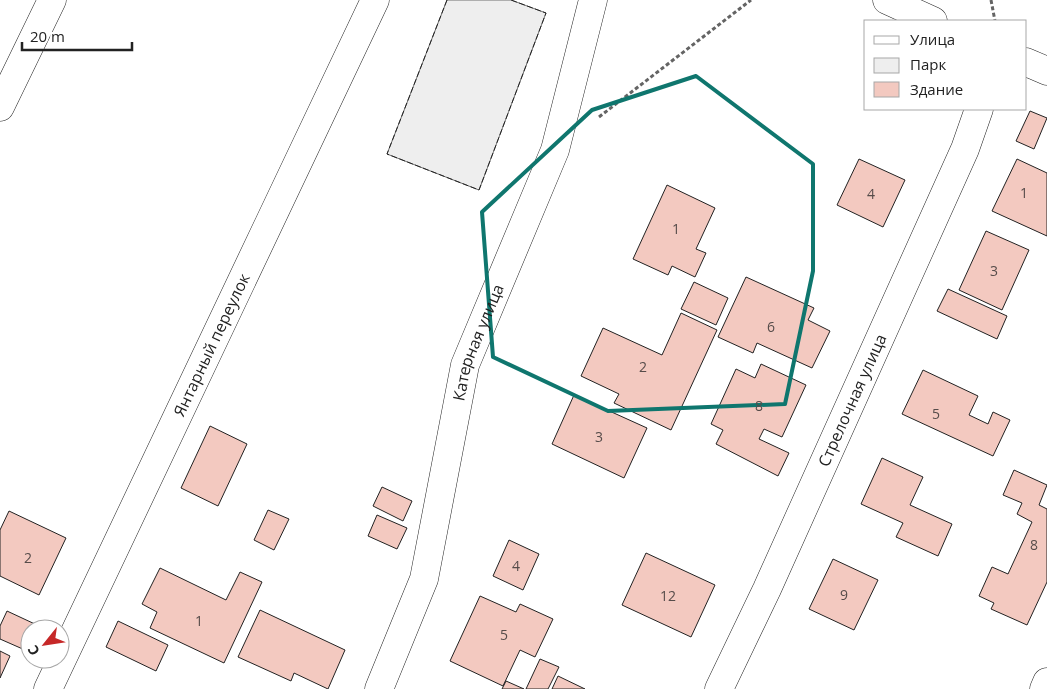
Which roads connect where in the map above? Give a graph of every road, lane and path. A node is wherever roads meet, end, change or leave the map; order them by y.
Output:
1 (52, 0) edge
2 (375, 0) edge
3 (593, 0) edge
4 (751, 0) edge
5 (887, 0) edge
6 (991, 0) edge
7 (931, 20) edge
8 (995, 20) edge
9 (1027, 62) edge
10 (1047, 71) edge
11 (0, 107) edge
12 (979, 110) edge
13 (555, 150) junction
14 (1047, 682) edge
15 (48, 689) edge
16 (378, 689) edge
17 (719, 689) edge
18 (1044, 689) edge

1 - 11 street
2 - 15 street, Янтарный переулок
3 - 13 street, Катерная улица
4 - 13 path
5 - 7 street
6 - 8 path
9 - 10 street
12 - 17 street, Стрелочная улица
13 - 16 street, Катерная улица
14 - 18 street

